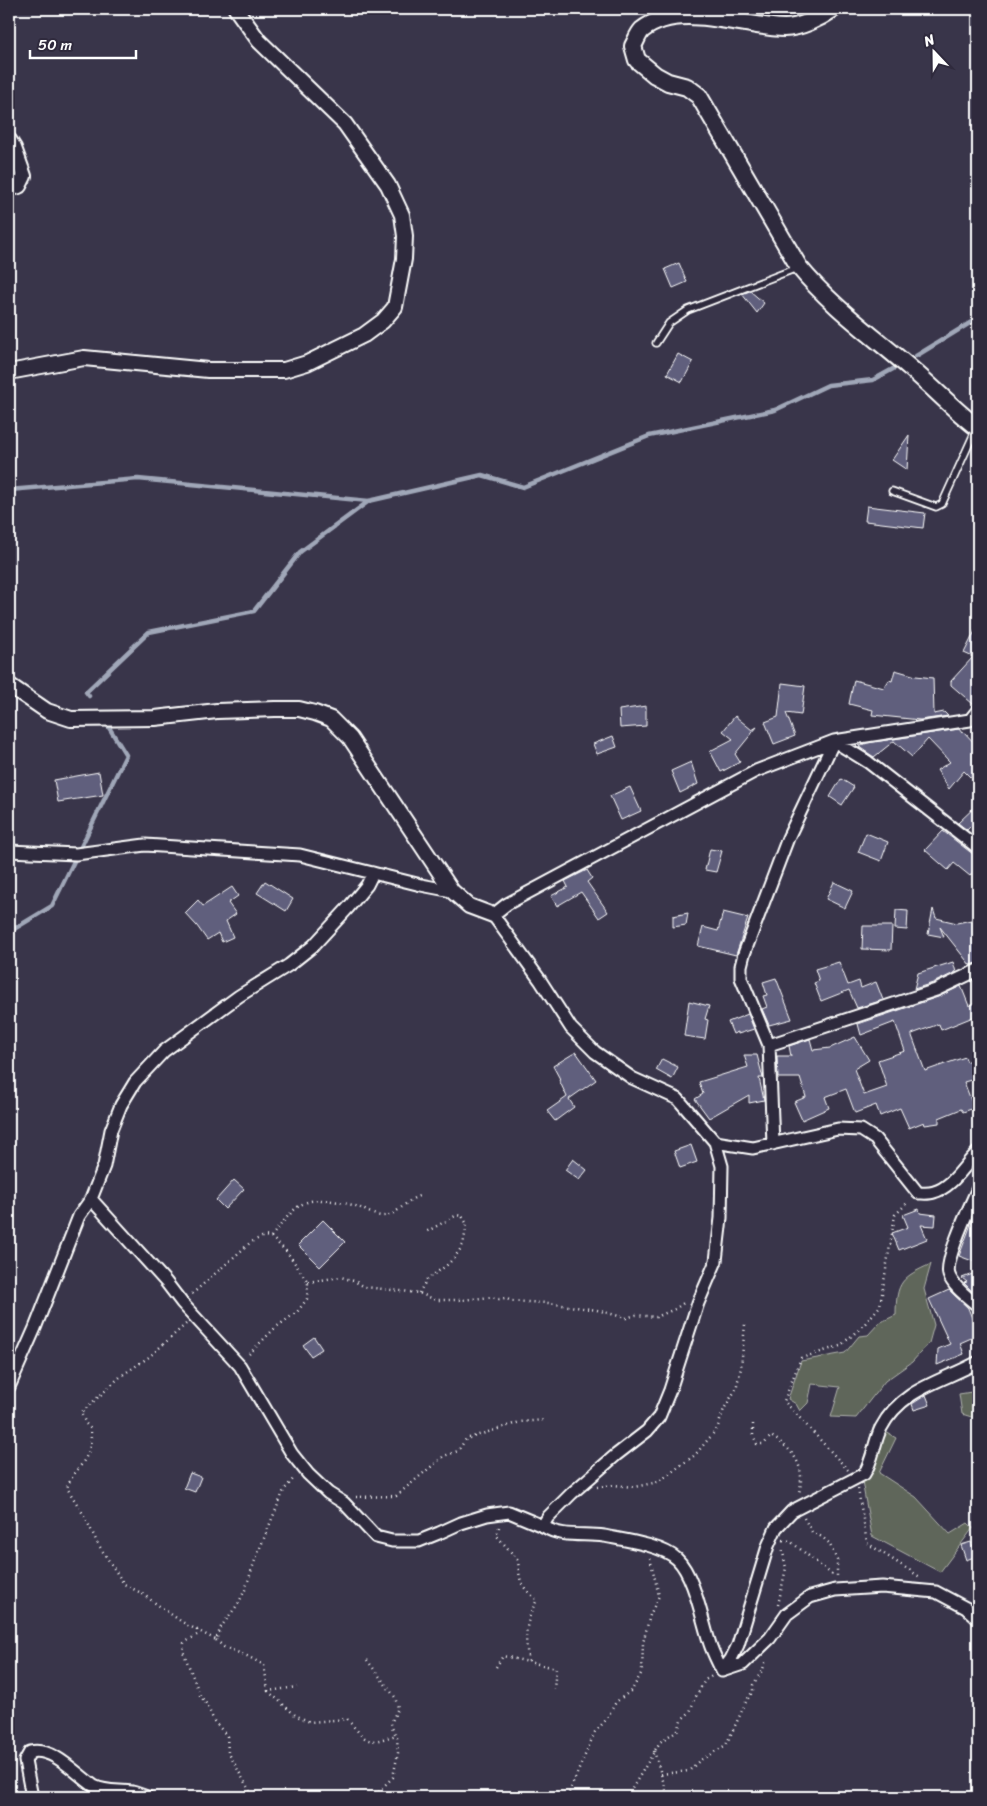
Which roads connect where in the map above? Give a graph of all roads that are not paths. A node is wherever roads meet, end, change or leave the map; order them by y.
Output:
1 (236, 9) edge
2 (833, 9) edge
3 (9, 140) edge
4 (9, 189) edge
5 (799, 268) junction
6 (656, 343) dead end
7 (9, 372) edge
8 (977, 427) edge
9 (892, 491) dead end
10 (9, 685) edge
11 (978, 710) edge
12 (974, 723) edge
13 (834, 741) junction
14 (978, 848) edge
15 (9, 851) edge
16 (373, 873) junction
17 (452, 891) junction
18 (493, 915) junction
19 (978, 970) edge
20 (768, 1045) junction
21 (715, 1142) junction
22 (773, 1144) junction
23 (978, 1152) edge
24 (978, 1188) edge
25 (91, 1199) junction
26 (978, 1306) edge
27 (978, 1362) edge
28 (9, 1387) edge
29 (545, 1527) junction
30 (978, 1619) edge
31 (722, 1671) junction
32 (32, 1797) edge
33 (147, 1797) edge

1 - 7 street
2 - 5 main road
3 - 4 street
5 - 6 lane
5 - 8 main road
8 - 9 lane
10 - 17 street
11 - 12 street
12 - 13 street
13 - 14 street
13 - 18 street
13 - 20 street
15 - 16 street
16 - 17 street
16 - 25 street
17 - 18 street
18 - 21 street
19 - 20 street
20 - 22 street
21 - 22 street
21 - 29 street
22 - 23 street
24 - 26 street
25 - 28 street
25 - 29 street
27 - 31 street
29 - 31 street
30 - 31 street
32 - 33 street

